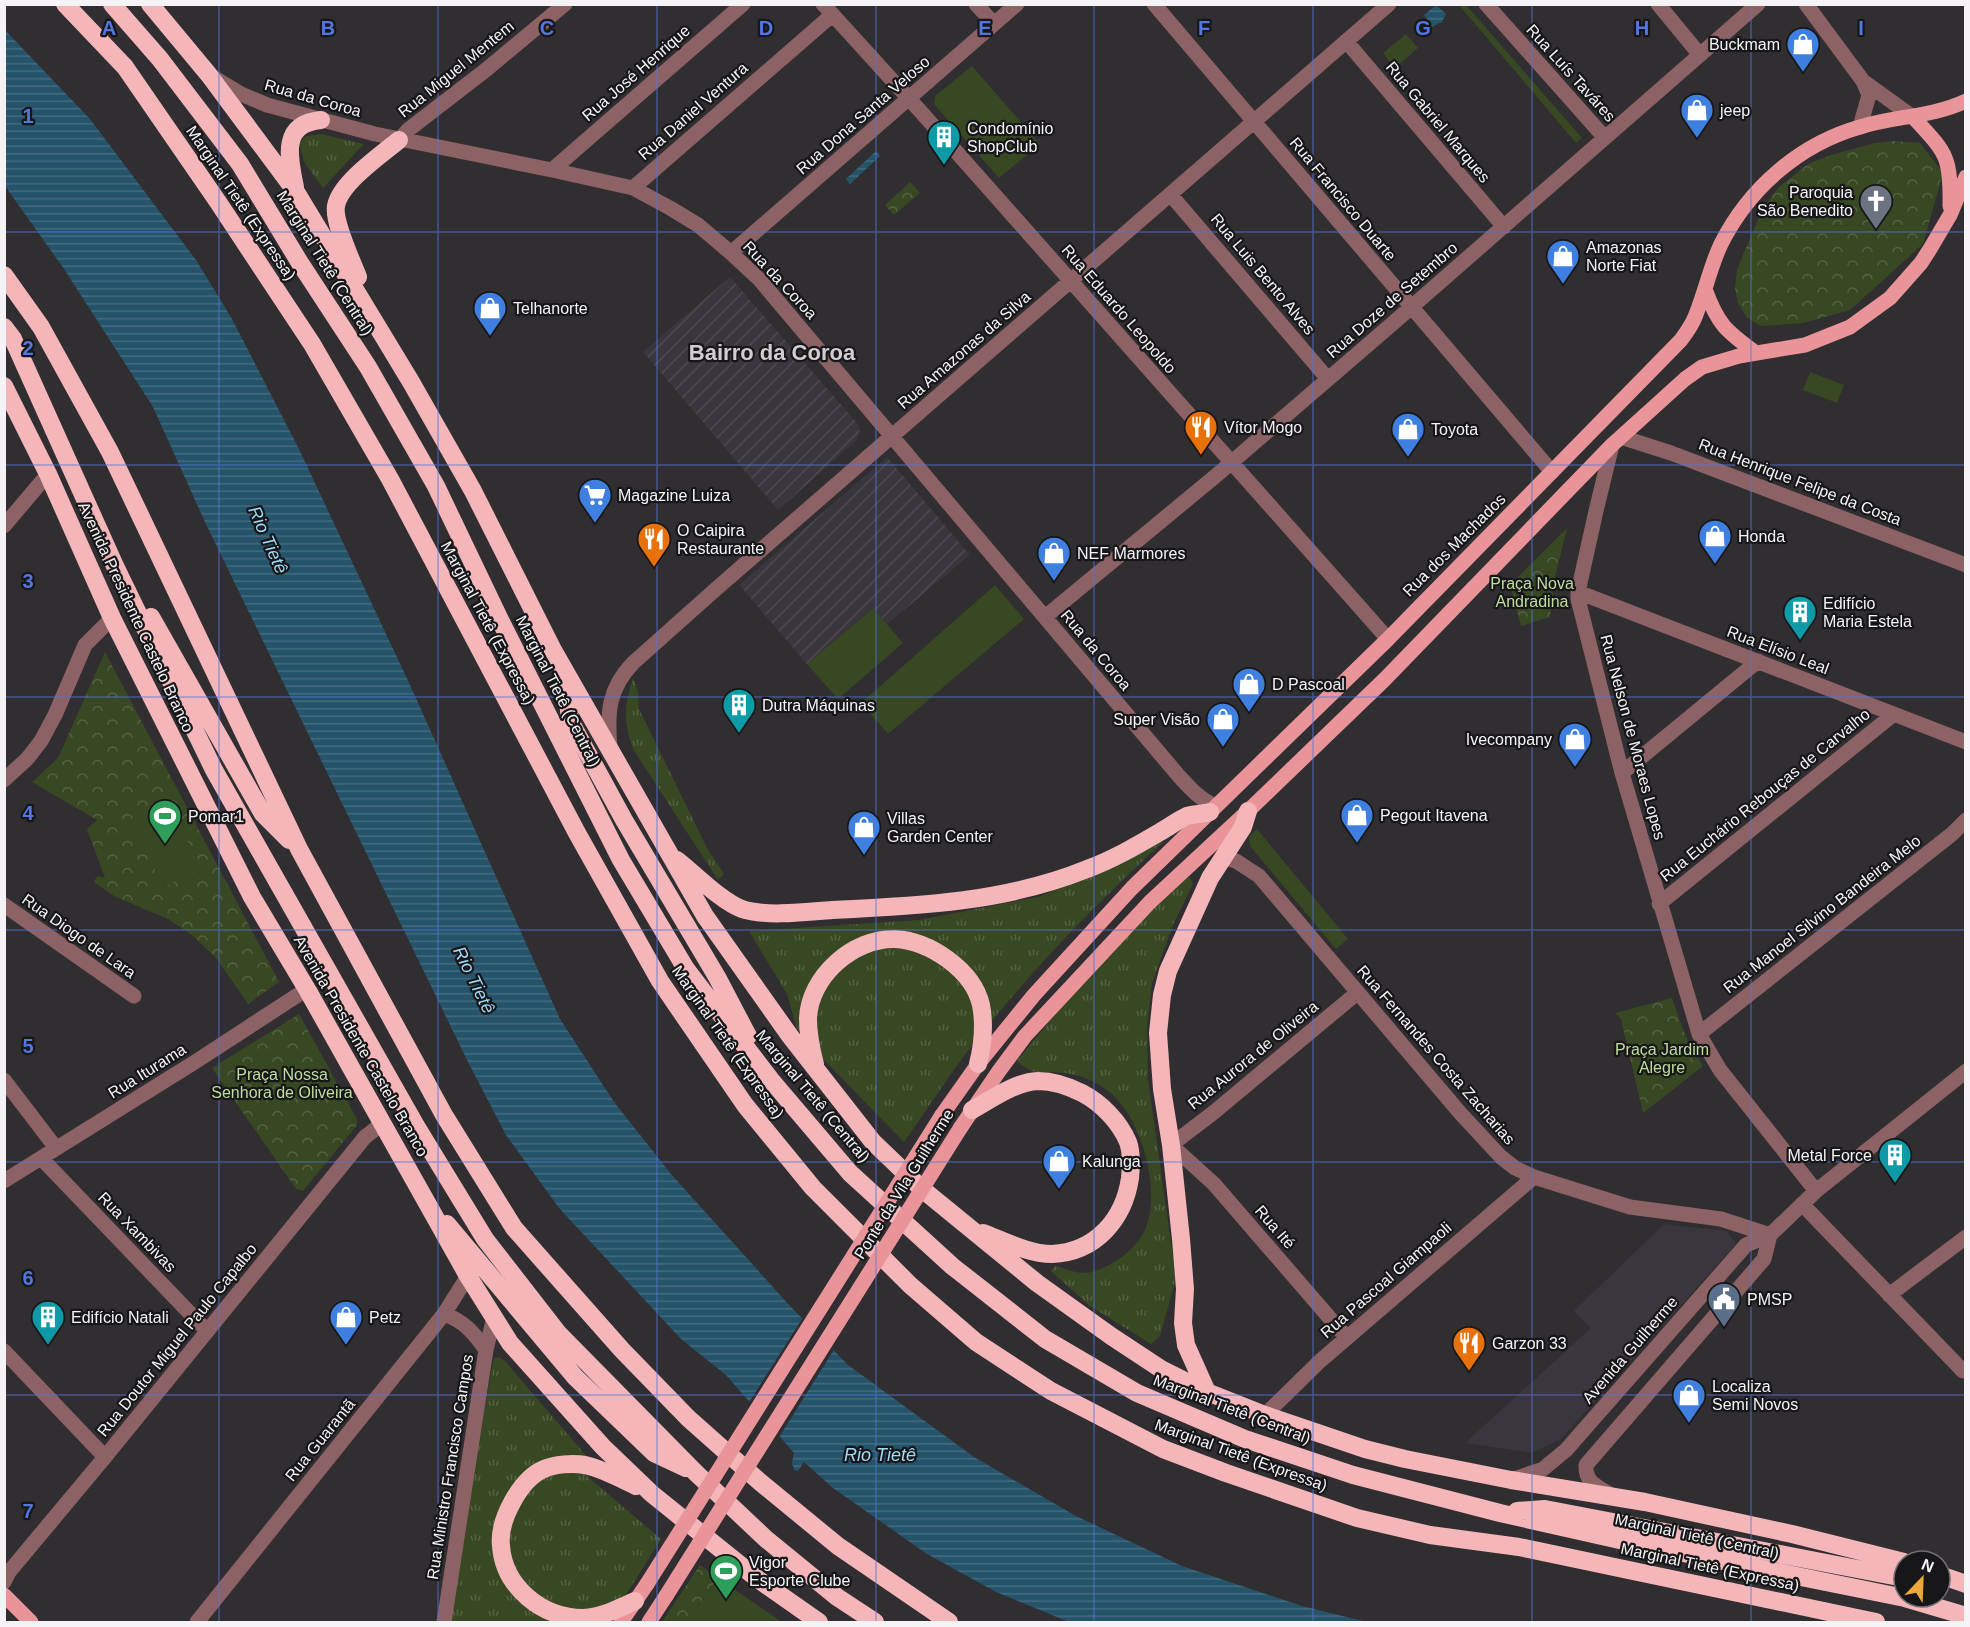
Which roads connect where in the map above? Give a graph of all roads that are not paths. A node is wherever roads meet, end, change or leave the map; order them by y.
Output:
1 (64, 4) edge
2 (112, 4) edge
3 (150, 4) edge
4 (158, 4) edge
5 (565, 4) edge
6 (743, 4) edge
7 (976, 4) edge
8 (1017, 4) edge
9 (1154, 4) edge
10 (1389, 4) edge
11 (1486, 4) edge
12 (1658, 4) edge
13 (1758, 4) edge
14 (1806, 4) edge
15 (827, 10) edge
16 (994, 24) junction
17 (170, 27) junction
18 (1346, 41) junction
19 (1701, 55) junction
20 (209, 75) junction
21 (1863, 81) junction
22 (910, 99) junction
23 (1965, 101) edge
24 (1913, 117) junction
25 (321, 120) junction
26 (1254, 121) junction
27 (1860, 126) junction
28 (1605, 138) junction
29 (399, 140) junction
30 (552, 170) junction
31 (1965, 177) edge
32 (633, 188) junction
33 (296, 192) junction
34 (1170, 194) junction
35 (1950, 215) junction
36 (1504, 227) junction
37 (731, 253) junction
38 (4, 275) edge
39 (1070, 280) junction
40 (1705, 289) junction
41 (1411, 307) junction
42 (375, 321) junction
43 (4, 327) edge
44 (1756, 353) junction
45 (1328, 379) junction
46 (4, 387) edge
47 (893, 435) junction
48 (1617, 441) junction
49 (1231, 463) junction
50 (1552, 472) junction
51 (48, 474) junction
52 (4, 526) edge
53 (1965, 565) edge
54 (115, 566) junction
55 (1578, 592) junction
56 (1045, 617) junction
57 (112, 618) junction
58 (1388, 639) junction
59 (1758, 661) junction
60 (566, 672) junction
61 (1894, 714) junction
62 (1965, 742) edge
63 (610, 748) junction
64 (1622, 773) junction
65 (4, 780) edge
66 (1213, 809) junction
67 (1248, 811) junction
68 (1965, 820) edge
69 (299, 849) junction
70 (671, 856) junction
71 (1222, 857) junction
72 (1659, 904) junction
73 (4, 905) edge
74 (307, 989) junction
75 (1358, 993) junction
76 (134, 996) dead end
77 (1698, 1034) junction
78 (978, 1064) junction
79 (816, 1069) junction
80 (1965, 1071) edge
81 (4, 1080) edge
82 (771, 1080) junction
83 (972, 1110) junction
84 (383, 1123) junction
85 (1171, 1145) junction
86 (56, 1149) junction
87 (41, 1158) junction
88 (1534, 1177) junction
89 (4, 1181) edge
90 (1816, 1191) junction
91 (1802, 1204) junction
92 (431, 1208) junction
93 (969, 1228) junction
94 (1770, 1235) junction
95 (1965, 1237) edge
96 (468, 1276) junction
97 (1889, 1295) junction
98 (444, 1314) junction
99 (494, 1317) junction
100 (207, 1331) junction
101 (1347, 1338) junction
102 (486, 1350) junction
103 (4, 1351) edge
104 (1963, 1371) dead end
105 (1629, 1379) junction
106 (1207, 1392) junction
107 (1647, 1394) junction
108 (1265, 1415) junction
109 (105, 1457) junction
110 (696, 1473) junction
111 (1511, 1480) junction
112 (652, 1494) junction
113 (1615, 1497) junction
114 (1500, 1513) junction
115 (1892, 1559) edge
116 (1892, 1576) edge
117 (4, 1582) edge
118 (4, 1595) edge
119 (635, 1601) junction
120 (1965, 1616) edge
121 (31, 1623) edge
122 (197, 1623) edge
123 (444, 1623) edge
124 (621, 1623) edge
125 (649, 1623) edge
126 (819, 1623) edge
127 (875, 1623) edge
128 (949, 1623) edge
129 (1876, 1623) edge

1 - 129 highway, Marginal Tietê (Expressa)
2 - 82 highway, Marginal Tietê (Central)
3 - 17 highway
4 - 17 main road
5 - 29 street, Rua Miguel Mentem
6 - 30 street, Rua José Henrique
7 - 16 street
8 - 16 street, Rua Dona Santa Veloso
9 - 26 street, Rua Francisco Duarte
10 - 18 street, Rua Amazonas da Silva
11 - 28 street, Rua Luís Taváres
12 - 19 street
13 - 19 street, Rua Doze de Setembro
14 - 21 street
15 - 22 street, Rua Eduardo Leopoldo
15 - 32 street, Rua Daniel Ventura
16 - 22 street, Rua Dona Santa Veloso
17 - 20 highway
18 - 26 street, Rua Amazonas da Silva
18 - 36 street, Rua Gabriel Marques
19 - 28 street, Rua Doze de Setembro
20 - 25 street, Rua da Coroa
20 - 33 highway
21 - 24 street
21 - 27 street
22 - 37 street, Rua Dona Santa Veloso
22 - 39 street, Rua Eduardo Leopoldo
23 - 24 main road, Rua dos Machados
24 - 27 main road, Rua dos Machados
24 - 35 main road
25 - 29 street, Rua da Coroa
25 - 33 highway
26 - 34 street, Rua Amazonas da Silva
26 - 41 street, Rua Francisco Duarte
27 - 40 main road, Rua dos Machados
28 - 36 street, Rua Doze de Setembro
29 - 30 street, Rua da Coroa
29 - 42 highway
30 - 32 street, Rua da Coroa
31 - 35 main road
32 - 37 street, Rua da Coroa
33 - 42 highway
34 - 39 street, Rua Amazonas da Silva
34 - 45 street, Rua Luis Bento Alves
35 - 44 main road
36 - 41 street, Rua Doze de Setembro
37 - 47 street, Rua da Coroa
38 - 69 highway
39 - 47 street, Rua Amazonas da Silva
39 - 49 street, Rua Eduardo Leopoldo
40 - 44 main road
40 - 50 main road, Rua dos Machados
41 - 45 street, Rua Doze de Setembro
41 - 50 street, Rua Francisco Duarte
42 - 60 highway
43 - 54 highway
44 - 48 main road
45 - 49 street, Rua Doze de Setembro
46 - 51 highway, Avenida Presidente Castelo Branco
47 - 56 street, Rua da Coroa
47 - 63 street, Rua Amazonas da Silva
48 - 53 street, Rua Henrique Felipe da Costa
48 - 55 street, Rua Nelson de Moraes Lopes
48 - 67 main road
49 - 56 street, Rua Doze de Setembro
49 - 58 street, Rua Eduardo Leopoldo
50 - 58 main road, Rua dos Machados
51 - 52 street
51 - 57 highway, Avenida Presidente Castelo Branco
54 - 69 highway
54 - 110 highway
55 - 59 street, Rua Elísio Leal
55 - 64 street, Rua Nelson de Moraes Lopes
56 - 66 street, Rua da Coroa
57 - 65 street
57 - 74 highway, Avenida Presidente Castelo Branco
58 - 66 main road, Rua dos Machados
59 - 61 street, Rua Elísio Leal
59 - 64 street
60 - 63 highway
60 - 82 highway
61 - 62 street, Rua Elísio Leal
61 - 72 street, Rua Euchário Rebouças de Carvalho
63 - 70 highway
64 - 72 street, Rua Nelson de Moraes Lopes
66 - 70 highway
66 - 78 main road, Ponte da Vila Guilherme
67 - 71 highway
67 - 83 main road, Ponte da Vila Guilherme
68 - 77 street, Rua Manoel Silvino Bandeira Melo
69 - 128 highway
70 - 79 highway
71 - 75 street, Rua Fernandes Costa Zacharias
71 - 85 highway
72 - 77 street, Rua Nelson de Moraes Lopes
73 - 76 street, Rua Diogo de Lara
74 - 84 highway, Avenida Presidente Castelo Branco
74 - 86 street, Rua Iturama
75 - 85 street, Rua Aurora de Oliveira
75 - 88 street, Rua Fernandes Costa Zacharias
77 - 90 street, Rua Nelson de Moraes Lopes
78 - 79 highway
78 - 119 main road, Ponte da Vila Guilherme, bridge
79 - 93 highway
80 - 90 street, Avenida Guilherme
81 - 86 street
82 - 114 highway, Marginal Tietê (Central)
83 - 93 highway
83 - 125 main road, Ponte da Vila Guilherme, bridge
84 - 92 highway, Avenida Presidente Castelo Branco
84 - 100 street, Rua Doutor Miguel Paulo Capalbo
85 - 101 street, Rua Ité
85 - 106 highway
86 - 87 street, Rua Iturama
87 - 89 street, Rua Iturama
87 - 100 street, Rua Xambivas
88 - 94 street, Rua Fernandes Costa Zacharias
88 - 101 street, Rua Pascoal Giampaoli
90 - 91 street, Avenida Guilherme
91 - 94 street, Avenida Guilherme
91 - 97 street
92 - 96 highway, Avenida Presidente Castelo Branco
92 - 110 highway
93 - 106 highway
94 - 105 street, Avenida Guilherme
94 - 107 street, Avenida Guilherme
95 - 97 street
96 - 98 street, Rua Guarantã
96 - 99 highway, Avenida Presidente Castelo Branco
97 - 104 street
98 - 102 street
98 - 122 street, Rua Guarantã
99 - 102 street, Rua Ministro Francisco Campos
99 - 112 highway, Avenida Presidente Castelo Branco
100 - 109 street, Rua Doutor Miguel Paulo Capalbo
101 - 108 street, Rua Pascoal Giampaoli
102 - 123 street, Rua Ministro Francisco Campos
103 - 109 street
105 - 107 street
105 - 111 street, Avenida Guilherme
106 - 108 highway
107 - 113 street, Avenida Guilherme
108 - 111 highway
109 - 117 street, Rua Doutor Miguel Paulo Capalbo
110 - 127 highway
111 - 113 highway
112 - 119 highway
112 - 126 highway, Avenida Presidente Castelo Branco
113 - 115 highway
114 - 116 highway
114 - 120 highway, Marginal Tietê (Central)
118 - 121 main road
119 - 124 main road, Ponte da Vila Guilherme

